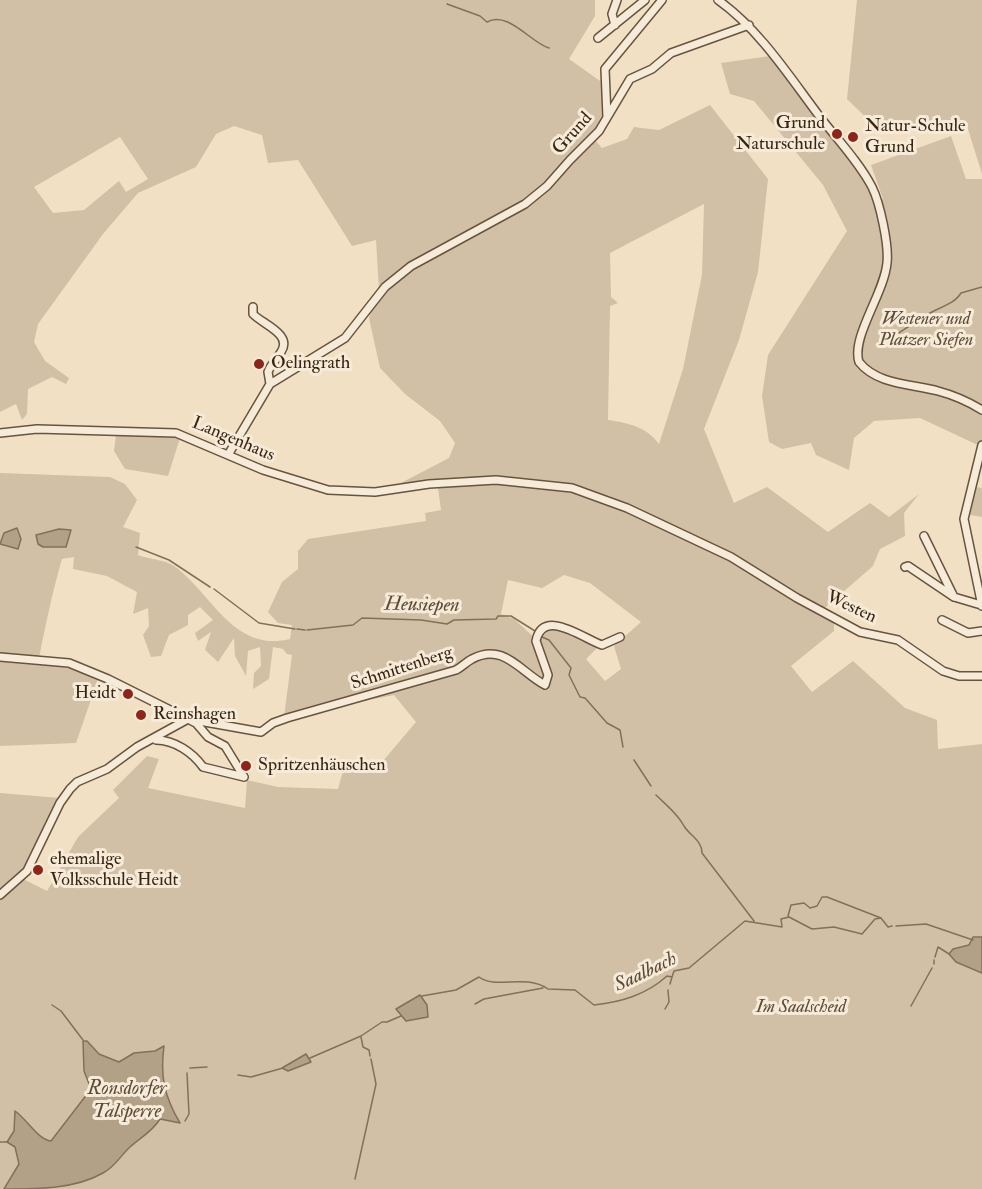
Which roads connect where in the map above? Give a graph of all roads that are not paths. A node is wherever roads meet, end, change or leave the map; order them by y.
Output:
1 (617, 0) edge
2 (645, 0) edge
3 (662, 0) edge
4 (718, 0) edge
5 (615, 25) junction
6 (749, 25) junction
7 (598, 38) dead end
8 (607, 117) junction
9 (253, 307) dead end
10 (270, 384) junction
11 (982, 410) edge
12 (0, 434) edge
13 (981, 448) edge
14 (228, 455) junction
15 (451, 482) joint
16 (924, 536) dead end
17 (905, 567) dead end
18 (978, 578) edge
19 (954, 597) junction
20 (982, 606) edge
21 (942, 620) dead end
22 (982, 631) edge
23 (620, 637) dead end
24 (0, 657) edge
25 (982, 676) edge
26 (188, 719) junction
27 (155, 740) junction
28 (0, 895) edge

1 - 5 street
2 - 5 street
3 - 8 street, Grund
4 - 6 street
5 - 7 street
6 - 8 street
6 - 11 street
8 - 10 street, Grund
9 - 10 street
10 - 14 street
12 - 14 street, Langenhaus
13 - 18 street
14 - 15 street, Langenhaus
15 - 25 street, Westen
16 - 19 street
17 - 19 street
18 - 20 street
19 - 20 street
21 - 22 street
23 - 26 street, Schmittenberg
24 - 26 street
26 - 27 street
26 - 27 street
27 - 28 street

